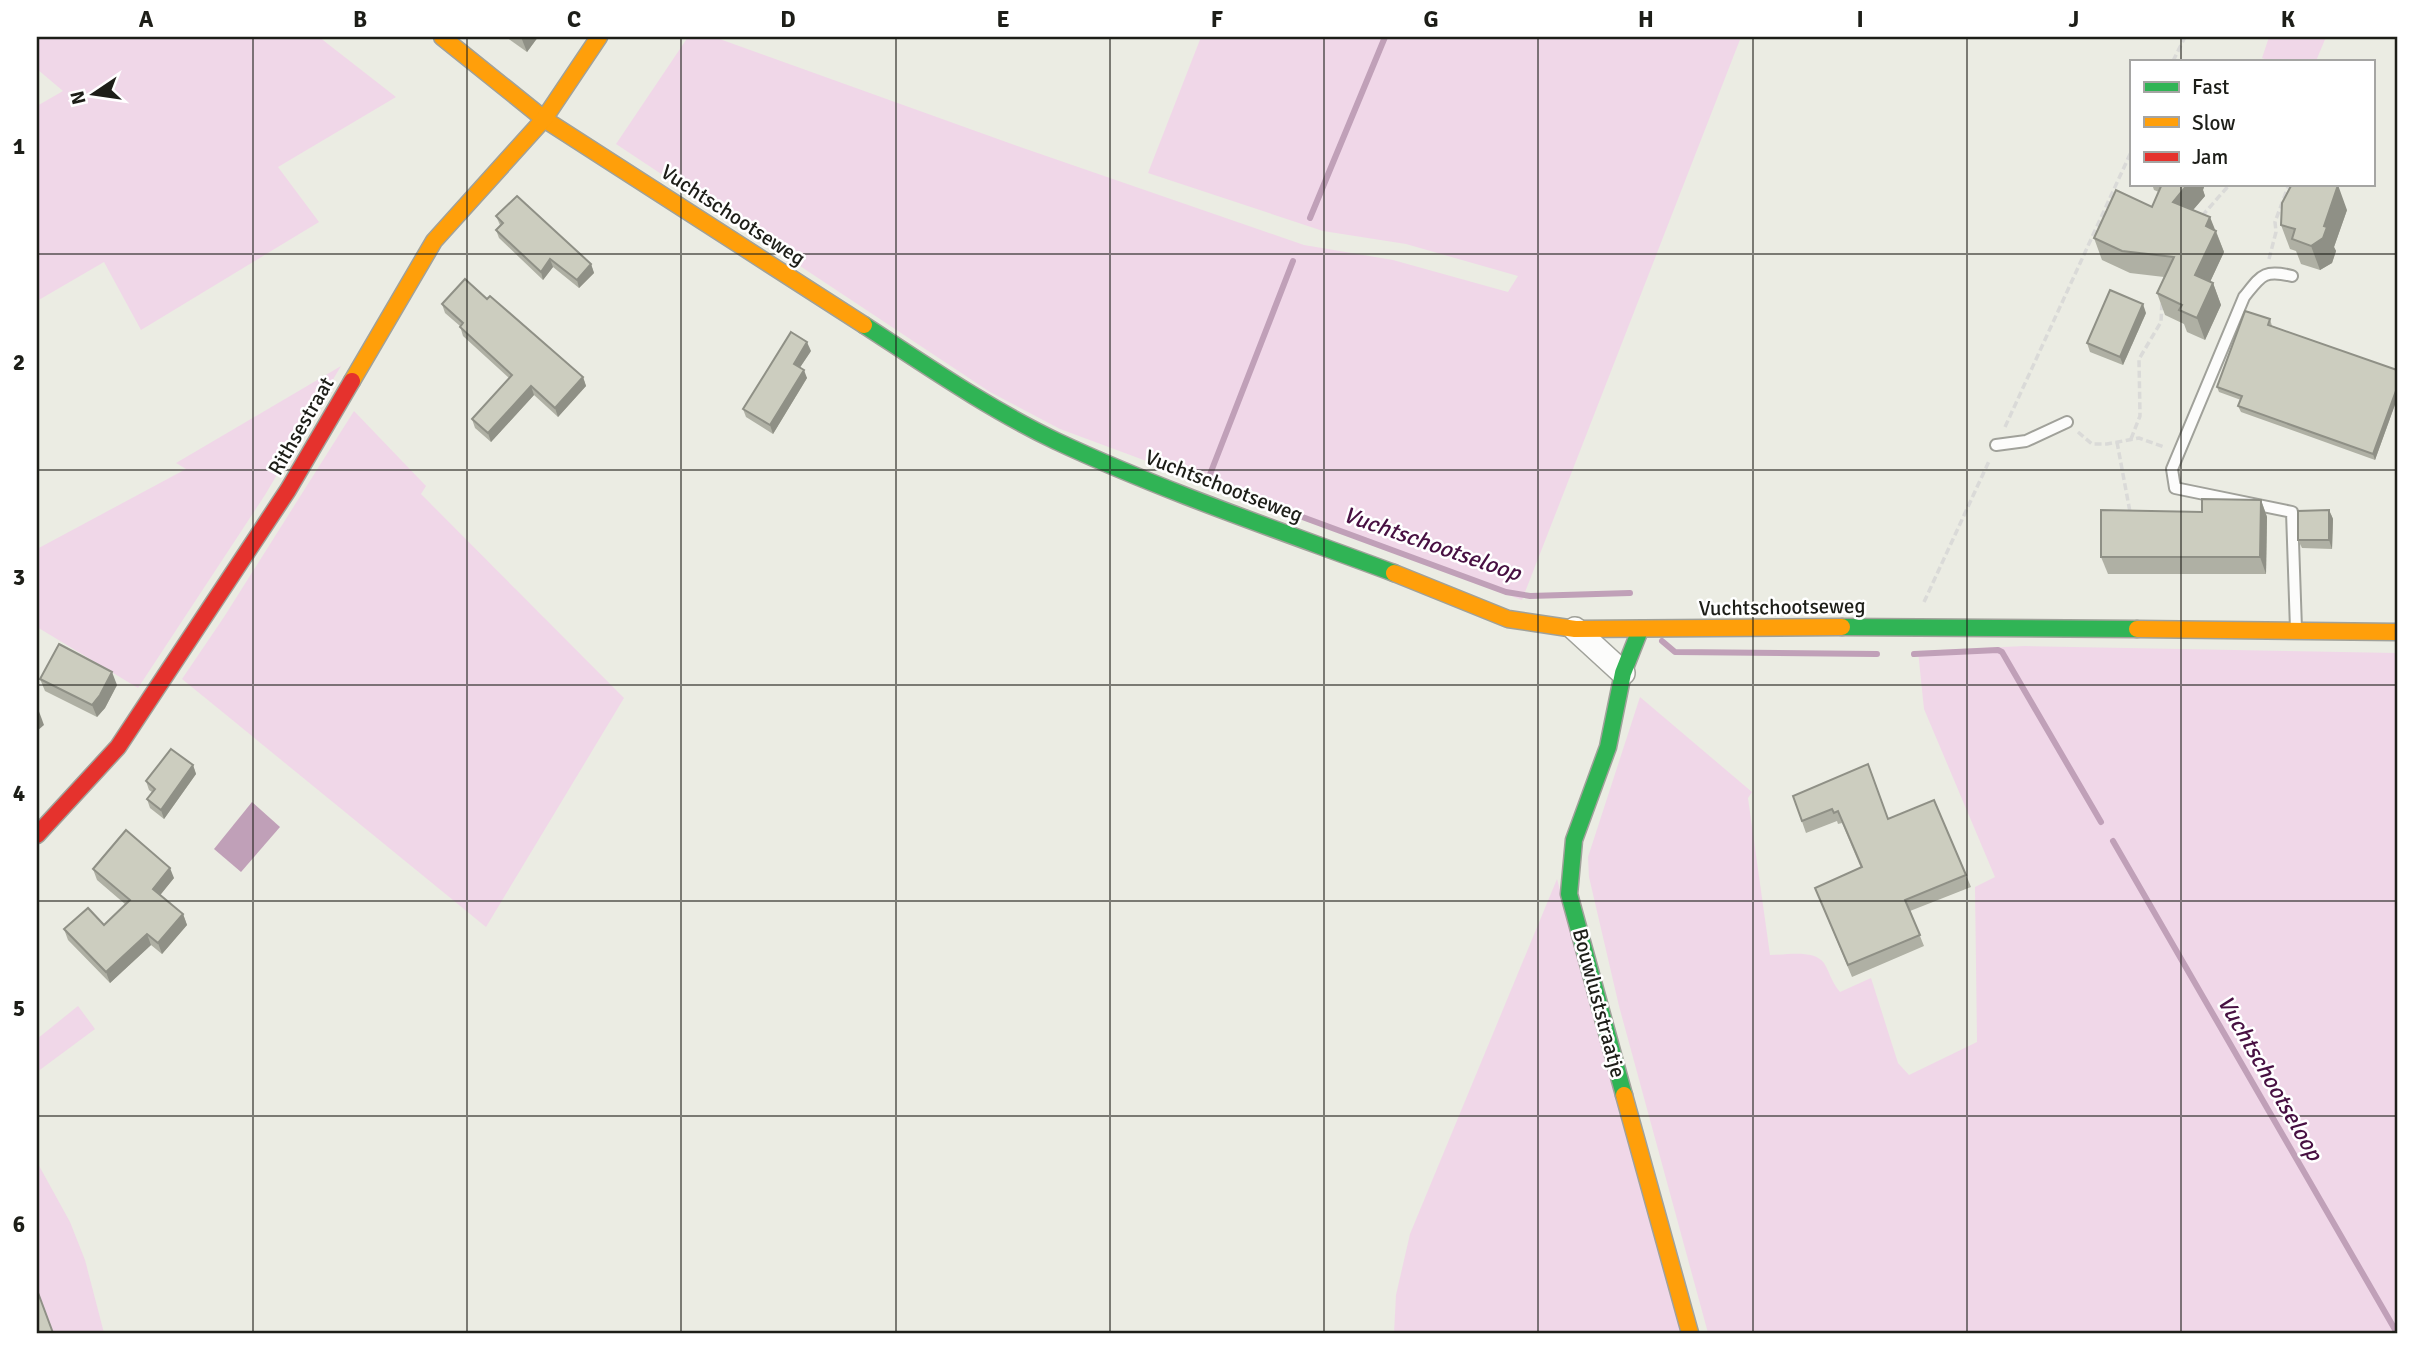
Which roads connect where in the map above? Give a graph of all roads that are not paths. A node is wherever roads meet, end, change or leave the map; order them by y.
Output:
1 (442, 37) edge
2 (599, 37) edge
3 (544, 118) junction
4 (2292, 276) dead end
5 (2067, 422) road end
6 (1996, 445) road end
7 (1575, 629) junction
8 (1640, 630) junction
9 (2296, 632) junction
10 (2397, 632) edge
11 (1623, 673) junction
12 (37, 835) edge
13 (1690, 1333) edge

1 - 3 street, Vuchtschootseweg
2 - 3 street, Rithsestraat
3 - 7 street, Vuchtschootseweg
3 - 12 street, Rithsestraat
4 - 9 lane
5 - 6 lane
7 - 8 street, Vuchtschootseweg
7 - 11 street
8 - 9 street, Vuchtschootseweg
8 - 11 street, Bouwluststraatje
9 - 10 street, Vuchtschootseweg
11 - 13 street, Bouwluststraatje

